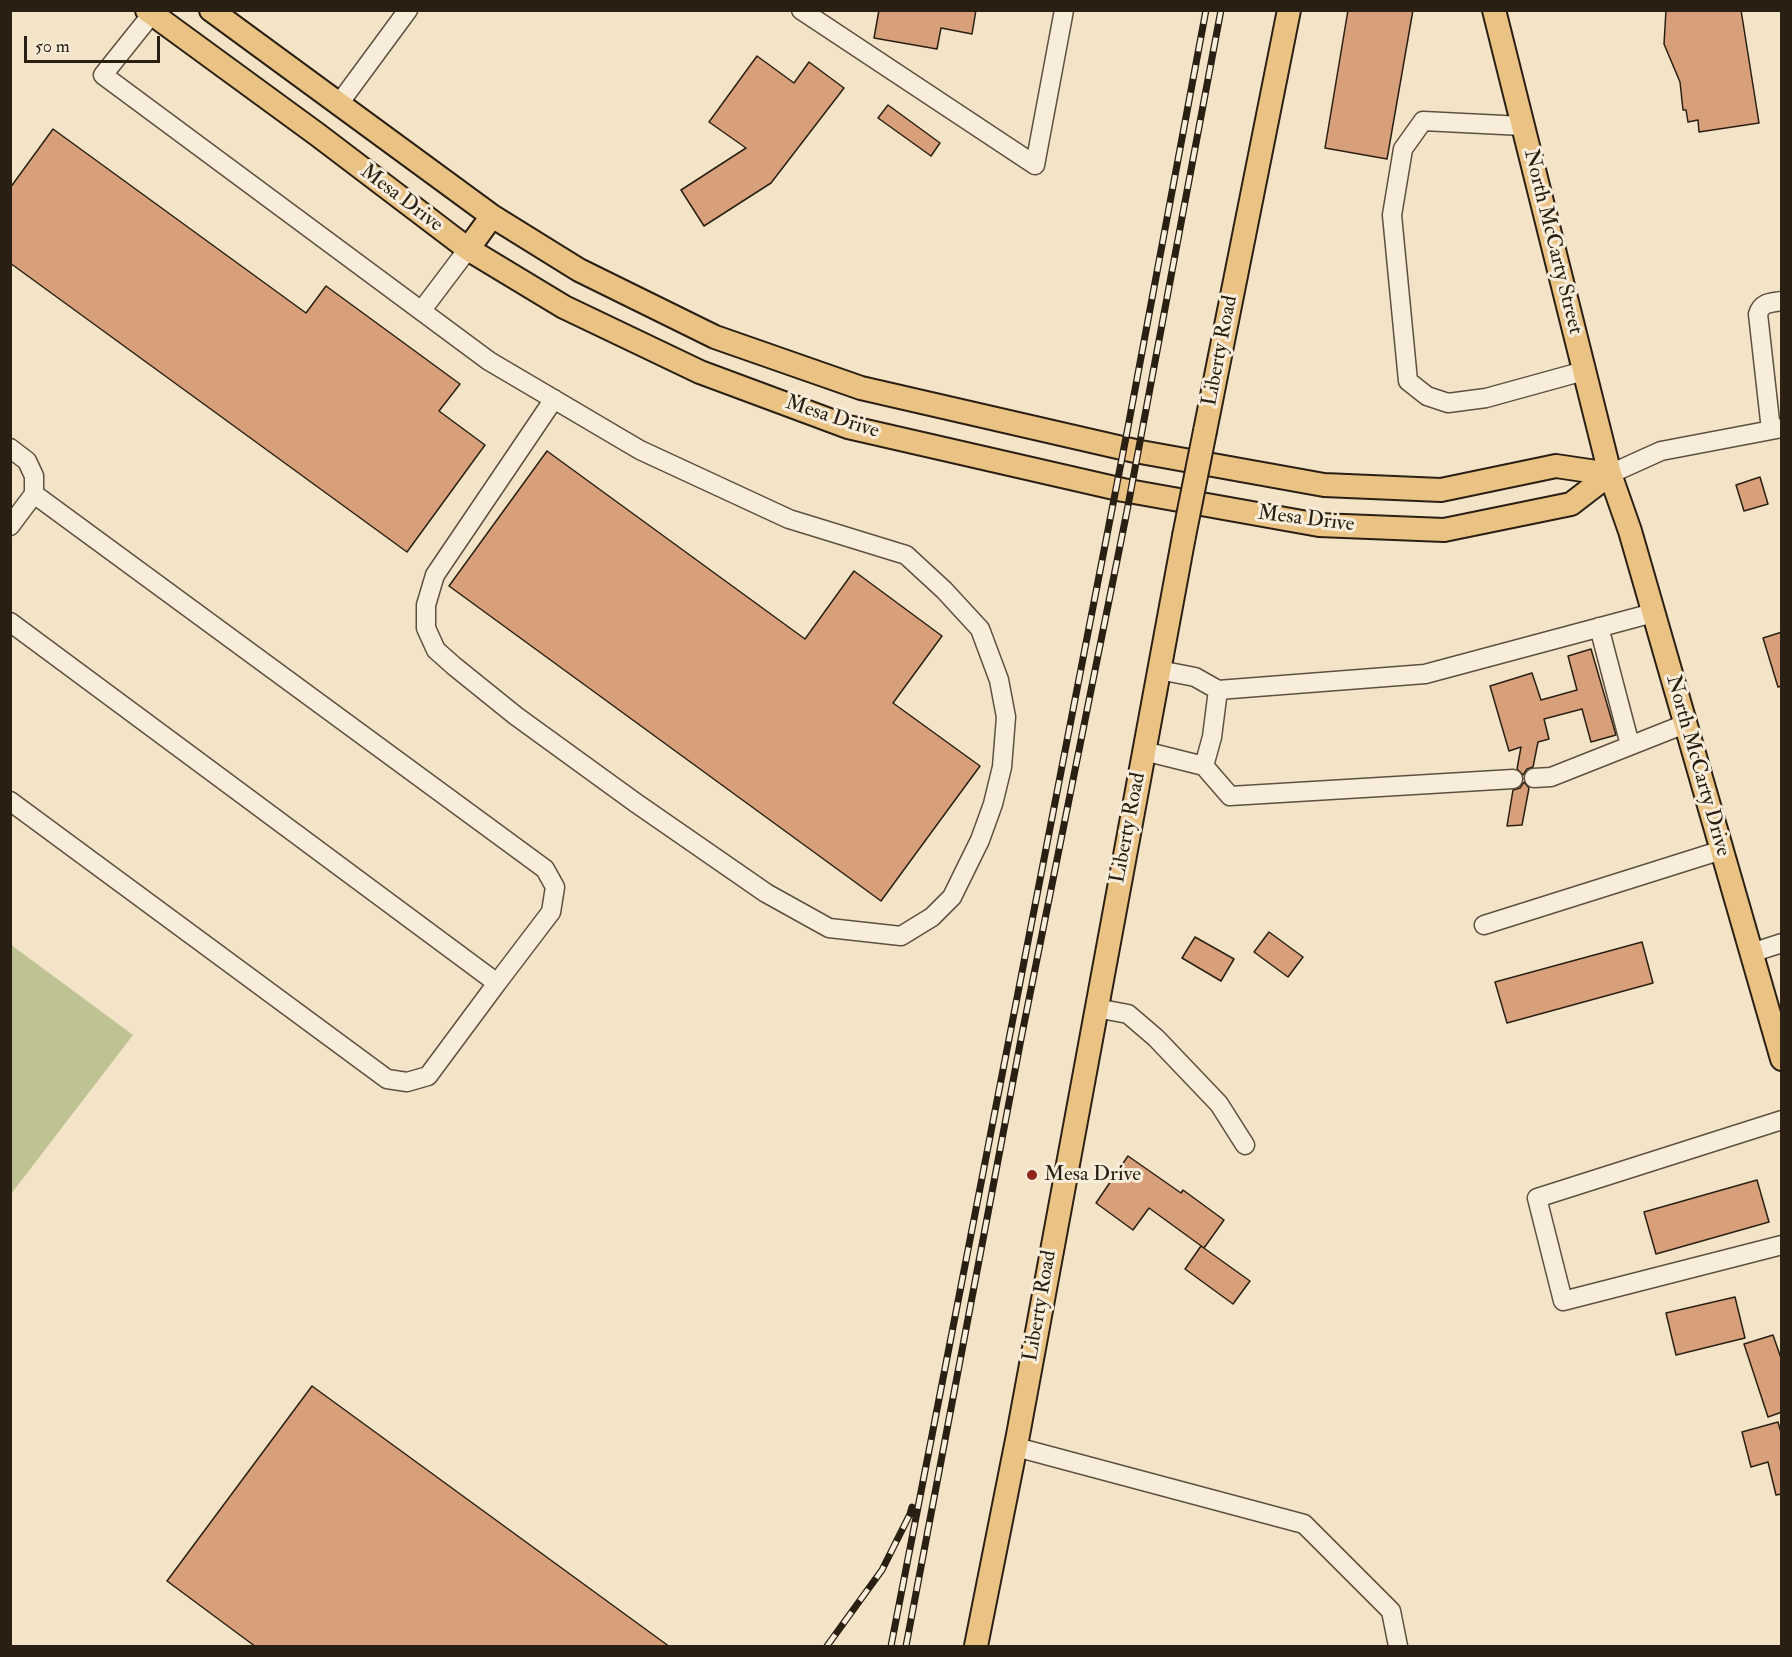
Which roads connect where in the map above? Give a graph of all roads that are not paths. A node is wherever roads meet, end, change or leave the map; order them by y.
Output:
1 (211, 10) edge
2 (408, 10) edge
3 (801, 10) edge
4 (1064, 10) edge
5 (1289, 10) edge
6 (1494, 10) edge
7 (151, 12) edge
8 (338, 105) junction
9 (1523, 126) junction
10 (318, 135) junction
11 (492, 216) junction
12 (468, 249) junction
13 (1782, 301) edge
14 (422, 310) junction
15 (1584, 371) junction
16 (554, 399) junction
17 (1776, 429) edge
18 (10, 448) edge
19 (1610, 474) junction
20 (34, 494) junction
21 (10, 526) edge
22 (1653, 613) junction
23 (10, 622) edge
24 (1599, 627) junction
25 (1159, 670) junction
26 (1218, 690) junction
27 (1685, 724) junction
28 (1630, 746) junction
29 (1144, 751) junction
30 (1203, 766) junction
31 (1534, 778) dead end
32 (1513, 779) dead end
33 (10, 801) edge
34 (1722, 850) junction
35 (1484, 925) dead end
36 (1782, 943) edge
37 (1751, 953) junction
38 (497, 983) junction
39 (1096, 1008) junction
40 (1782, 1059) edge
41 (1782, 1120) edge
42 (1245, 1145) dead end
43 (1782, 1245) edge
44 (1016, 1447) junction
45 (976, 1647) edge
46 (1398, 1647) edge

1 - 8 main road, Mesa Drive
2 - 8 street
3 - 4 street
5 - 25 main road, Liberty Road, bridge
6 - 9 main road, North McCarty Street
7 - 10 main road, Mesa Drive
7 - 14 street
8 - 10 main road
8 - 11 main road, Mesa Drive
9 - 15 main road, North McCarty Street
9 - 15 street
10 - 12 main road, Mesa Drive
11 - 12 main road
11 - 19 main road, Mesa Drive
12 - 14 street
12 - 19 main road, Mesa Drive
13 - 17 street
14 - 16 street
15 - 19 main road, North McCarty Street
16 - 16 street
17 - 19 street, Mesa Drive
18 - 20 street
19 - 22 main road, North McCarty Drive
20 - 21 street
20 - 38 street
22 - 24 street
22 - 27 main road, North McCarty Drive
23 - 38 street
24 - 26 street
24 - 28 street
25 - 26 street
25 - 29 main road, Liberty Road
26 - 30 street
27 - 28 street
27 - 34 main road, North McCarty Drive
28 - 31 street
29 - 30 street
29 - 39 main road, Liberty Road
30 - 32 street
33 - 38 street
34 - 35 street
34 - 37 main road, North McCarty Drive
36 - 37 street
37 - 40 main road, North McCarty Drive
39 - 42 street
39 - 44 main road, Liberty Road
41 - 43 street
44 - 45 main road, Liberty Road
44 - 46 street

